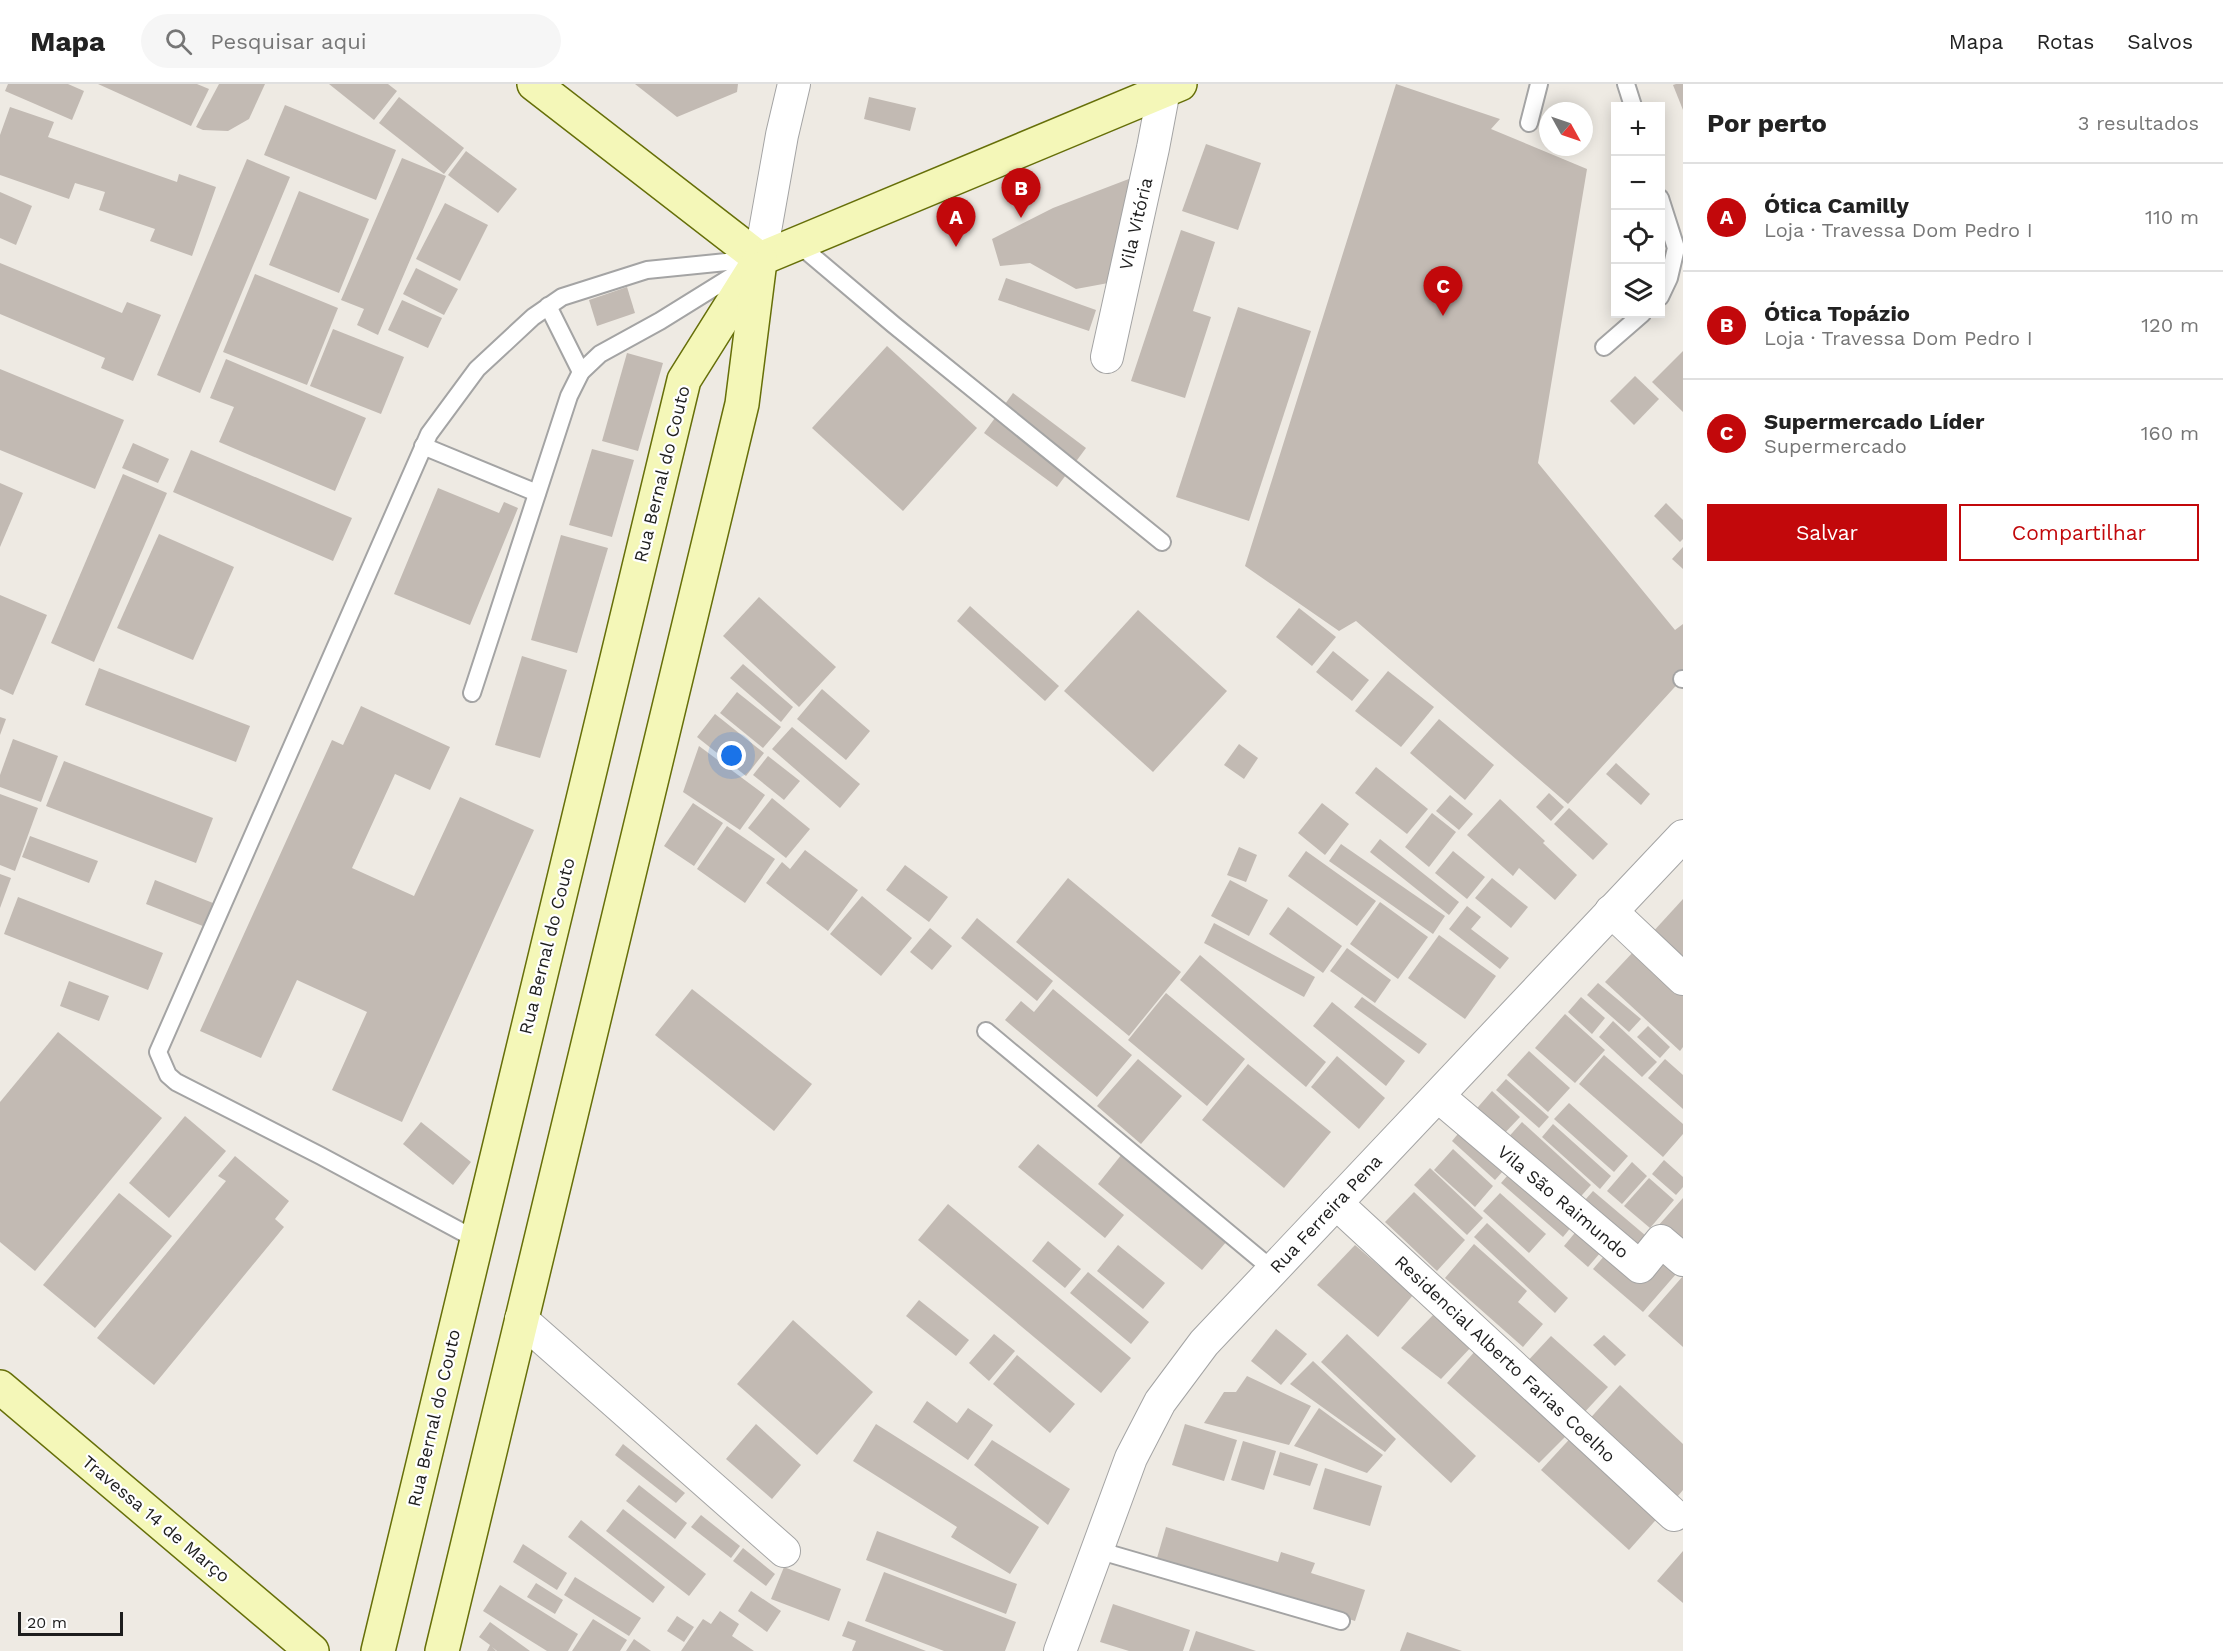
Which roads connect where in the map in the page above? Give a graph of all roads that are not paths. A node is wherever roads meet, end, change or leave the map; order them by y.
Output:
1 (534, 84) edge
2 (794, 84) edge
3 (1539, 84) edge
4 (1626, 84) edge
5 (1172, 87) edge
6 (1632, 102) edge
7 (1529, 123) dead end
8 (1664, 210) edge
9 (797, 243) junction
10 (760, 259) junction
11 (1665, 287) edge
12 (548, 306) junction
13 (1637, 318) edge
14 (1604, 347) dead end
15 (1107, 357) dead end
16 (581, 372) junction
17 (423, 446) junction
18 (537, 493) junction
19 (1162, 542) dead end
20 (472, 693) dead end
21 (1683, 836) edge
22 (1611, 911) junction
23 (1683, 979) edge
24 (986, 1031) dead end
25 (1438, 1096) junction
26 (1336, 1203) junction
27 (477, 1240) junction
28 (1683, 1260) edge
29 (1273, 1270) junction
30 (521, 1319) junction
31 (0, 1387) edge
32 (1674, 1515) dead end
33 (1097, 1550) junction
34 (784, 1551) dead end
35 (1341, 1620) dead end
36 (312, 1651) edge
37 (378, 1651) edge
38 (442, 1651) edge
39 (1060, 1651) edge

1 - 10 street
2 - 10 street, Rua Bernal do Couto
3 - 7 lane
4 - 6 lane
5 - 9 street
5 - 15 street, Vila Vitória
8 - 11 lane
9 - 10 street
9 - 19 lane
10 - 12 lane
10 - 16 lane
10 - 27 street, Rua Bernal do Couto
10 - 30 street, Rua Bernal do Couto
12 - 16 lane
12 - 17 lane
13 - 14 lane
16 - 18 lane
17 - 18 lane
17 - 27 lane
18 - 20 lane
21 - 22 street, Rua Ferreira Pena
22 - 23 street
22 - 25 street, Rua Ferreira Pena
24 - 29 lane
25 - 26 street, Rua Ferreira Pena
25 - 28 street, Vila São Raimundo
26 - 29 street, Rua Ferreira Pena
26 - 32 street, Residencial Alberto Farias Coelho
27 - 37 street, Rua Bernal do Couto
29 - 33 street, Rua Ferreira Pena
30 - 34 street
30 - 38 street, Rua Bernal do Couto
31 - 36 street, Travessa 14 de Março
33 - 35 lane
33 - 39 street, Rua Ferreira Pena

